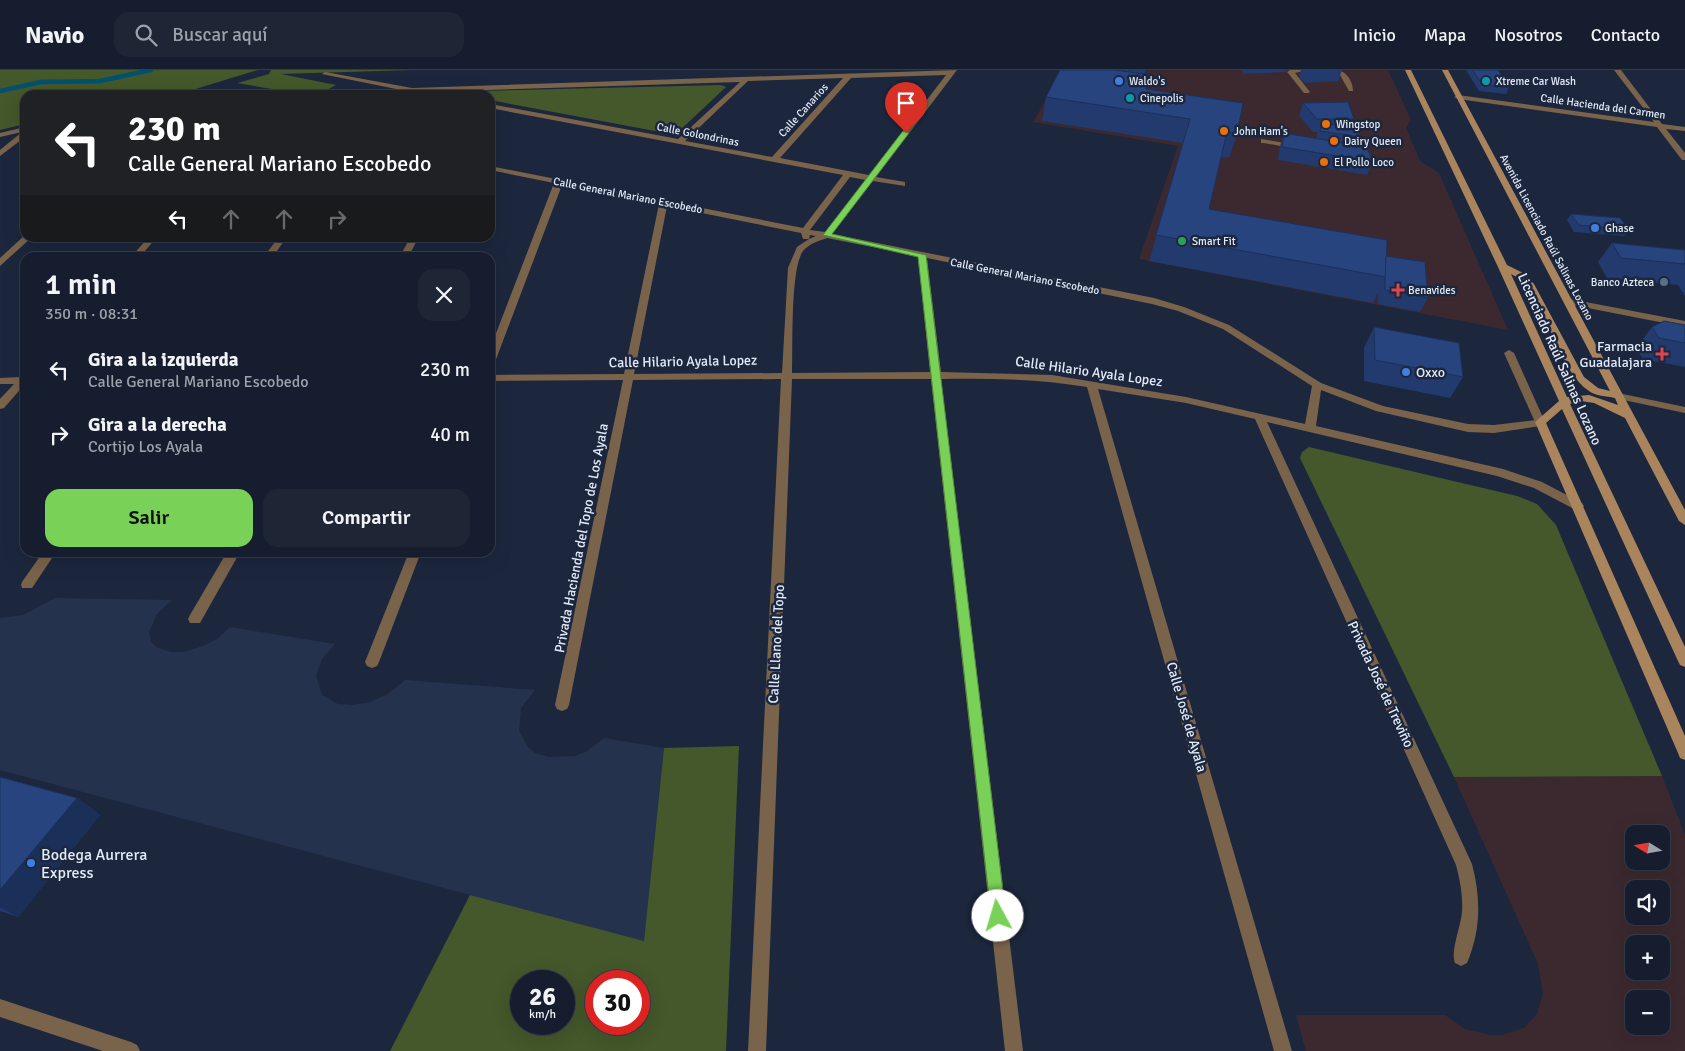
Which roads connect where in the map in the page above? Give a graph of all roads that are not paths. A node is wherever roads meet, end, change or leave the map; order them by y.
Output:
1 (1304, 70) edge
2 (1338, 70) edge
3 (1408, 70) edge
4 (1445, 70) edge
5 (1617, 70) edge
6 (953, 71) edge
7 (325, 74) dead end
8 (849, 76) junction
9 (746, 80) junction
10 (413, 90) joint
11 (1351, 90) dead end
12 (1306, 92) dead end
13 (1458, 97) junction
14 (495, 107) edge
15 (1657, 125) junction
16 (1685, 129) edge
17 (20, 130) edge
18 (0, 135) edge
19 (20, 137) edge
20 (1264, 141) dead end
21 (679, 142) junction
22 (1311, 149) edge
23 (0, 154) edge
24 (1348, 154) edge
25 (1685, 158) edge
26 (774, 160) junction
27 (1387, 164) dead end
28 (495, 169) edge
29 (848, 174) junction
30 (871, 178) junction
31 (559, 181) junction
32 (902, 184) dead end
33 (664, 202) junction
34 (827, 235) junction
35 (805, 236) junction
36 (23, 242) edge
37 (148, 242) edge
38 (139, 252) edge
39 (922, 255) junction
40 (0, 263) edge
41 (1503, 267) junction
42 (1570, 302) junction
43 (1685, 324) edge
44 (495, 349) edge
45 (1509, 353) dead end
46 (788, 375) junction
47 (936, 375) junction
48 (629, 377) junction
49 (495, 378) edge
50 (0, 380) edge
51 (20, 380) edge
52 (20, 384) edge
53 (1091, 384) junction
54 (1317, 385) junction
55 (1618, 396) junction
56 (1565, 402) junction
57 (0, 406) edge
58 (1685, 410) edge
59 (1629, 416) junction
60 (1259, 417) junction
61 (1540, 422) junction
62 (1310, 428) junction
63 (1578, 506) junction
64 (1685, 521) edge
65 (47, 557) edge
66 (231, 557) edge
67 (413, 557) edge
68 (27, 585) dead end
69 (195, 618) dead end
70 (1685, 661) edge
71 (372, 662) dead end
72 (562, 705) dead end
73 (1685, 753) edge
74 (1461, 957) dead end
75 (0, 1008) edge
76 (131, 1051) edge
77 (757, 1051) edge
78 (1014, 1051) edge
79 (1283, 1051) edge

1 - 12 street
2 - 11 street
3 - 41 main road, Licenciado Raúl Salinas Lozano
4 - 13 main road, Avenida Licenciado Raúl Salinas Lozano
5 - 15 street
6 - 8 street
6 - 30 street
7 - 10 street
8 - 9 street
8 - 26 street, Calle Canarios
9 - 10 street
9 - 21 street
13 - 15 street, Calle Hacienda del Carmen
13 - 42 main road, Avenida Licenciado Raúl Salinas Lozano
14 - 21 street, Calle Golondrinas
15 - 16 street, Calle Hacienda del Carmen
15 - 25 street
17 - 18 street
19 - 23 street
20 - 22 street
21 - 26 street, Calle Golondrinas
24 - 27 street
26 - 29 street, Calle Golondrinas
28 - 31 street, Calle General Mariano Escobedo
29 - 30 street, Calle Golondrinas
29 - 35 street, Calle Llano del Topo
30 - 32 street, Calle Golondrinas
30 - 34 street
31 - 33 street, Calle General Mariano Escobedo
31 - 44 street
33 - 35 street, Calle General Mariano Escobedo
33 - 48 street, Privada Hacienda del Topo de Los Ayala
34 - 35 street, Calle General Mariano Escobedo
34 - 39 street, Calle General Mariano Escobedo
35 - 46 street, Calle Llano del Topo
36 - 40 street
37 - 38 street
39 - 47 street
39 - 54 street, Calle General Mariano Escobedo
41 - 55 main road
41 - 56 main road, Licenciado Raúl Salinas Lozano
42 - 43 street
42 - 55 main road, Avenida Licenciado Raúl Salinas Lozano
45 - 61 street
46 - 47 street, Calle Hilario Ayala Lopez
46 - 48 street, Calle Hilario Ayala Lopez
46 - 77 street, Calle Llano del Topo
47 - 53 street, Calle Hilario Ayala Lopez
47 - 78 street
48 - 49 street, Calle Hilario Ayala Lopez
48 - 72 street, Privada Hacienda del Topo de Los Ayala
50 - 51 street
52 - 57 street
53 - 60 street, Calle Hilario Ayala Lopez
53 - 79 street, Calle José de Ayala
54 - 61 street, Calle General Mariano Escobedo
54 - 62 street
55 - 58 street
55 - 59 main road, Avenida Licenciado Raúl Salinas Lozano
56 - 59 main road
56 - 61 main road
56 - 70 main road, Licenciado Raúl Salinas Lozano
59 - 64 main road, Avenida Licenciado Raúl Salinas Lozano
60 - 62 street, Calle Hilario Ayala Lopez
60 - 74 street, Privada José de Treviño
61 - 63 main road
62 - 63 street, Calle Hilario Ayala Lopez
63 - 73 main road
65 - 68 street
66 - 69 street
67 - 71 street
75 - 76 street

